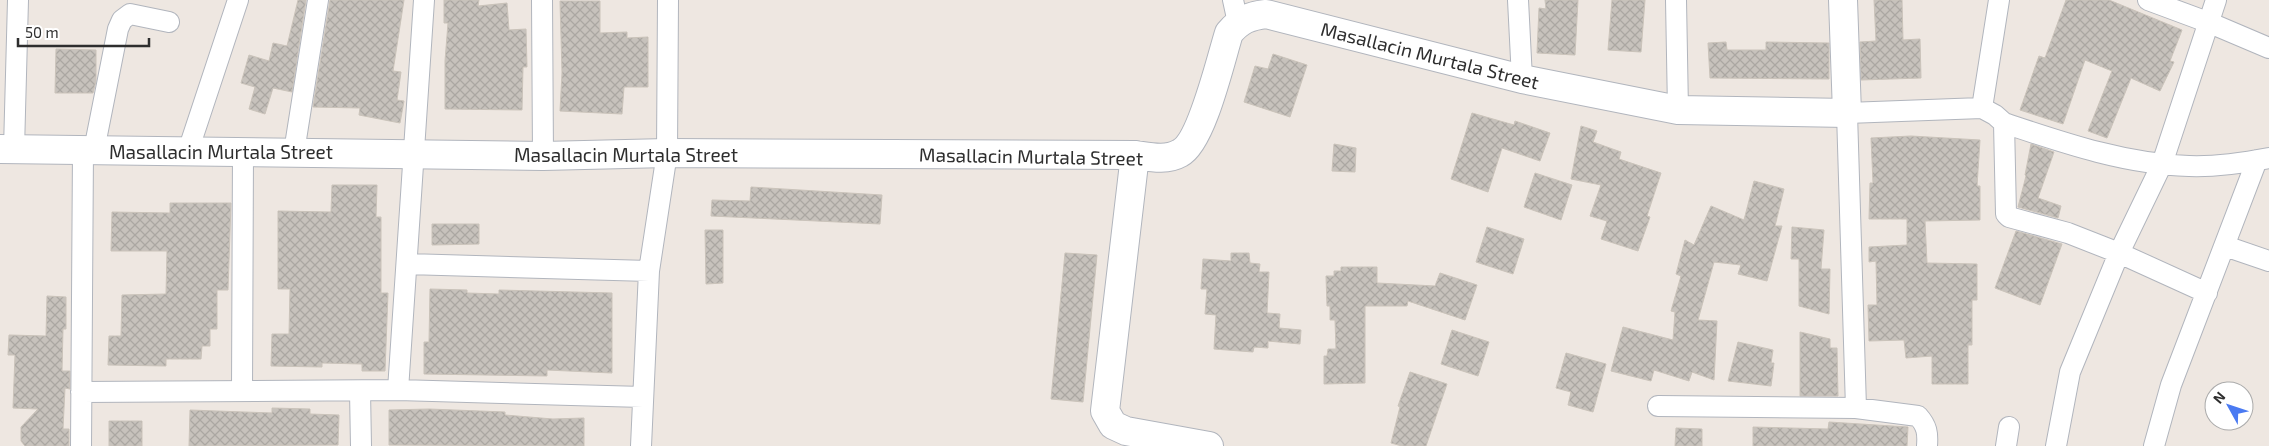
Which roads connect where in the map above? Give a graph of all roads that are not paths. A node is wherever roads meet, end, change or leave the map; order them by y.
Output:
1 (238, 0) edge
2 (318, 0) edge
3 (424, 0) edge
4 (542, 0) edge
5 (668, 0) edge
6 (1518, 0) edge
7 (1676, 0) edge
8 (1843, 0) edge
9 (1999, 0) edge
10 (2148, 0) edge
11 (2216, 0) edge
12 (12, 10) edge
13 (1235, 11) edge
14 (169, 22) dead end
15 (2210, 23) junction
16 (2269, 48) edge
17 (1522, 79) junction
18 (1982, 108) junction
19 (1678, 110) junction
20 (1848, 113) junction
21 (2004, 123) junction
22 (7, 149) edge
23 (89, 150) junction
24 (188, 151) junction
25 (243, 151) junction
26 (294, 152) junction
27 (667, 152) junction
28 (414, 153) junction
29 (1135, 155) junction
30 (543, 156) junction
31 (2263, 159) edge
32 (2162, 164) junction
33 (2225, 246) junction
34 (2119, 253) junction
35 (2269, 261) edge
36 (407, 264) junction
37 (650, 271) junction
38 (2207, 293) junction
39 (398, 390) junction
40 (242, 391) junction
41 (360, 391) junction
42 (81, 392) junction
43 (643, 396) junction
44 (1658, 406) dead end
45 (1856, 408) junction
46 (81, 446) edge
47 (361, 446) edge
48 (641, 446) edge
49 (1209, 446) edge
50 (1927, 446) edge
51 (2056, 446) edge
52 (2154, 446) edge

1 - 24 street
2 - 26 street
3 - 28 street
4 - 30 street
5 - 27 street
6 - 17 street
7 - 19 street
8 - 20 street
9 - 18 street
10 - 15 street
11 - 15 street
12 - 22 street
13 - 17 street, Masallacin Murtala Street
13 - 29 street, Masallacin Murtala Street
14 - 23 street
15 - 16 street
15 - 32 street
17 - 19 street, Masallacin Murtala Street
18 - 20 street
18 - 21 street
19 - 20 street, Masallacin Murtala Street
20 - 45 street
21 - 32 street
21 - 34 street
22 - 23 street, Masallacin Murtala Street
23 - 24 street, Masallacin Murtala Street
23 - 42 street
24 - 25 street, Masallacin Murtala Street
25 - 26 street, Masallacin Murtala Street
25 - 40 street
26 - 28 street, Masallacin Murtala Street
27 - 29 street, Masallacin Murtala Street
27 - 30 street, Masallacin Murtala Street
27 - 37 street
28 - 30 street, Masallacin Murtala Street
28 - 36 street
29 - 49 street
31 - 32 street
31 - 33 street
32 - 34 street
33 - 35 street
33 - 38 street
34 - 38 street
34 - 51 street
36 - 37 street
36 - 39 street
37 - 43 street
38 - 52 street
39 - 41 street
39 - 43 street
40 - 41 street
40 - 42 street
41 - 47 street
42 - 46 street
43 - 48 street
44 - 45 street
45 - 50 street

